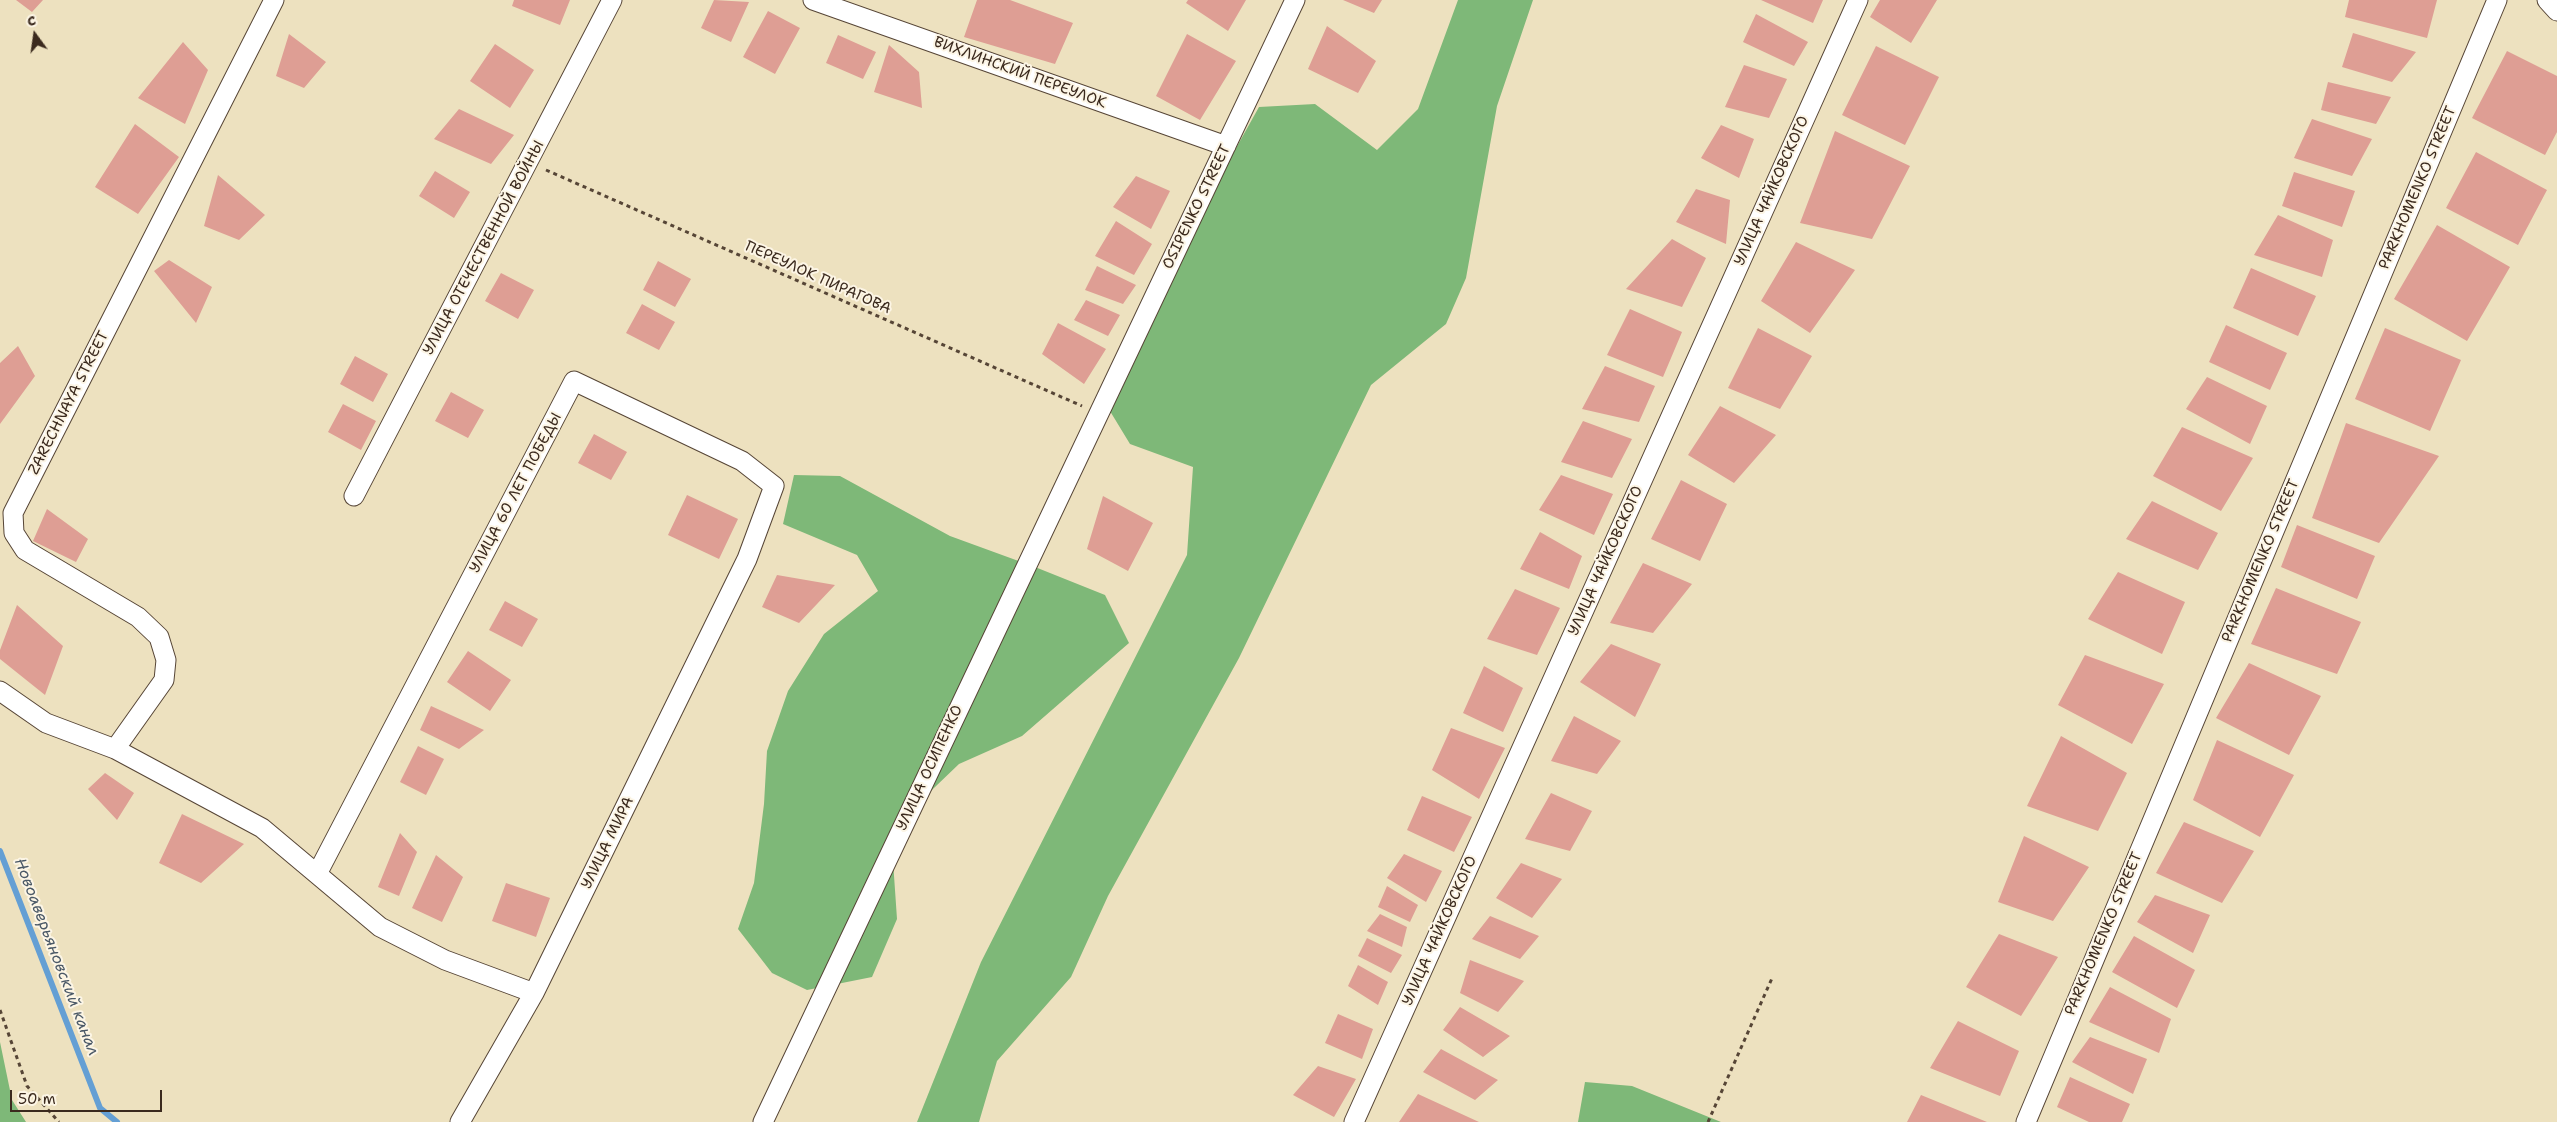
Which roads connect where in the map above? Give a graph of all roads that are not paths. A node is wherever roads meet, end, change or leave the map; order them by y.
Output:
1 (274, 0) edge
2 (612, 0) edge
3 (813, 0) edge
4 (1295, 0) edge
5 (1858, 0) edge
6 (2497, 0) edge
7 (2546, 0) edge
8 (2557, 11) edge
9 (1226, 146) junction
10 (1098, 413) joint
11 (354, 496) dead end
12 (747, 559) joint
13 (0, 691) edge
14 (115, 749) junction
15 (317, 874) junction
16 (534, 993) junction
17 (460, 1122) edge
18 (762, 1122) edge
19 (1354, 1122) edge
20 (2026, 1122) edge

1 - 14 street, ZARECHNAYA STREET
2 - 11 street, УЛИЦА ОТЕЧЕСТВЕННОЙ ВОЙНЫ
3 - 9 street, ВИХЛИНСКИЙ ПЕРЕУЛОК
4 - 9 street, OSIPENKO STREET
5 - 19 street, УЛИЦА ЧАЙКОВСКОГО
6 - 20 street, PARKHOMENKO STREET
7 - 8 street
9 - 10 street, OSIPENKO STREET
10 - 18 street, УЛИЦА ОСИПЕНКО
12 - 15 street, УЛИЦА 60 ЛЕТ ПОБЕДЫ
12 - 16 street, УЛИЦА МИРА
13 - 14 street
14 - 15 street
15 - 16 street
16 - 17 street, УЛИЦА МИРА

